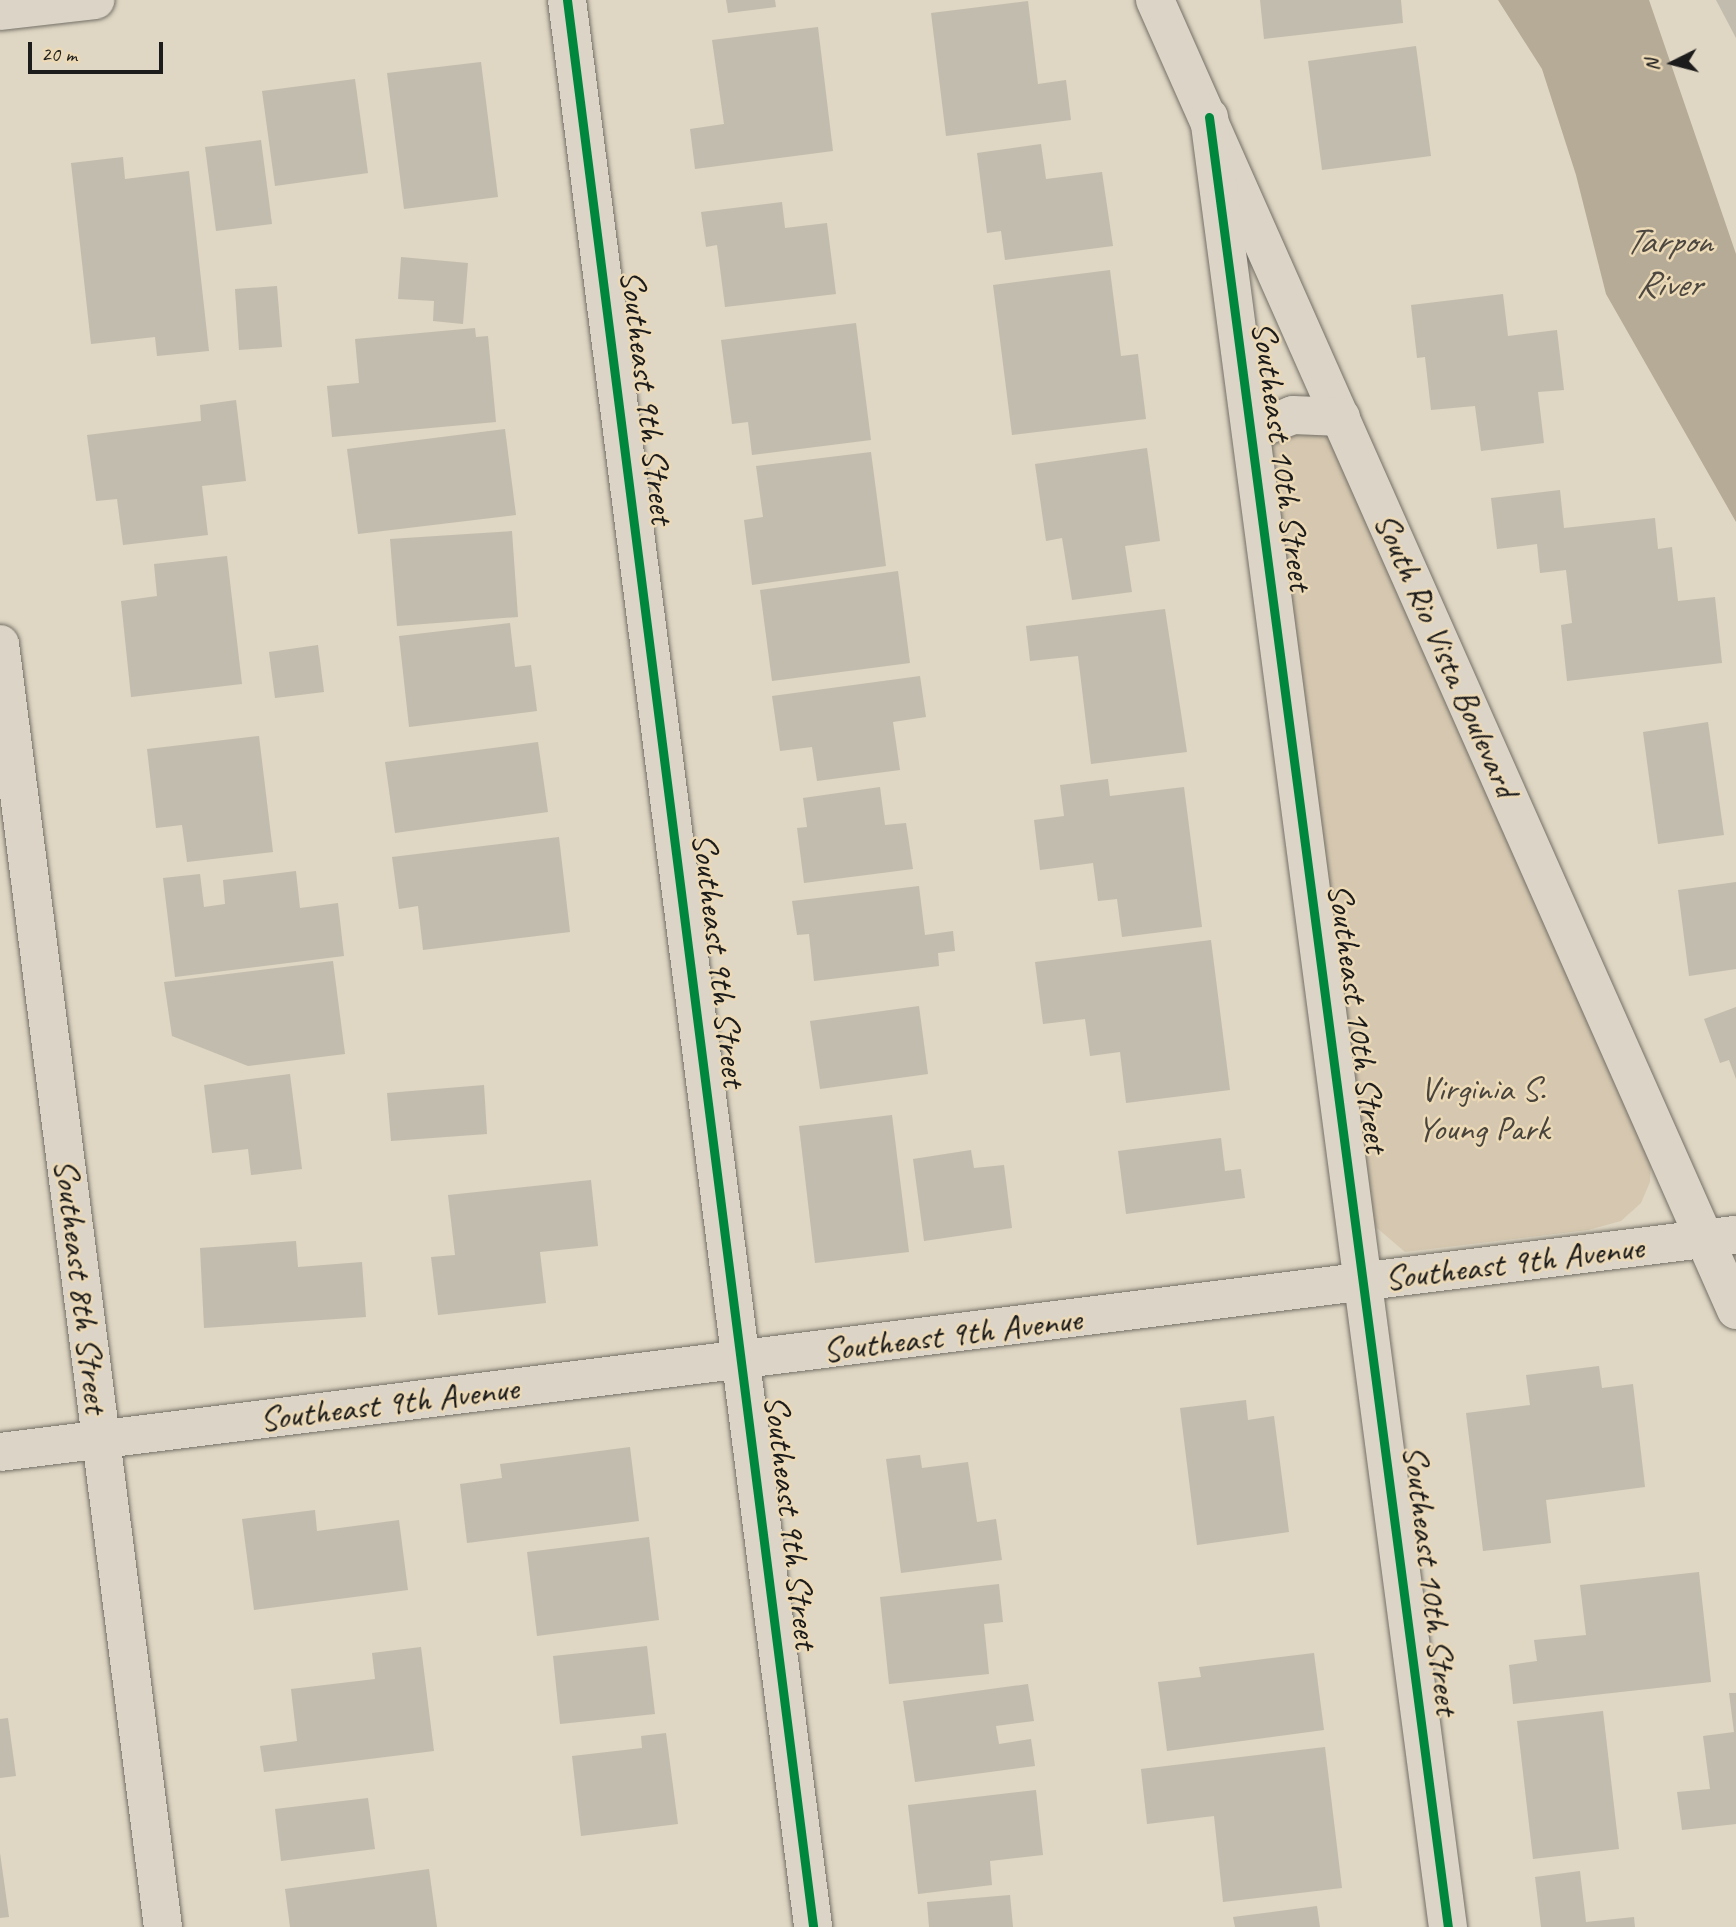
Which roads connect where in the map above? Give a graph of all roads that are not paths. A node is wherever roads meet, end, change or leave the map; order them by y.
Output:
1 (94, 0) edge
2 (567, 0) edge
3 (1155, 0) edge
4 (0, 11) edge
5 (1209, 117) junction
6 (1341, 416) junction
7 (1251, 432) junction
8 (0, 644) edge
9 (1719, 1238) edge
10 (1365, 1282) junction
11 (1736, 1310) edge
12 (743, 1361) junction
13 (101, 1439) junction
14 (0, 1452) edge
15 (163, 1927) edge
16 (813, 1927) edge
17 (1448, 1927) edge

1 - 4 street
2 - 12 street, Southeast 9th Street
3 - 5 street, South Rio Vista Boulevard
5 - 6 street, South Rio Vista Boulevard
5 - 7 street, Southeast 10th Street
6 - 7 street
6 - 9 street, South Rio Vista Boulevard
7 - 10 street, Southeast 10th Street
8 - 13 street, Southeast 8th Street
9 - 10 street, Southeast 9th Avenue
9 - 11 street, South Rio Vista Boulevard
10 - 12 street, Southeast 9th Avenue
10 - 17 street, Southeast 10th Street
12 - 13 street, Southeast 9th Avenue
12 - 16 street, Southeast 9th Street
13 - 14 street, Southeast 9th Avenue
13 - 15 street, Southeast 8th Street

